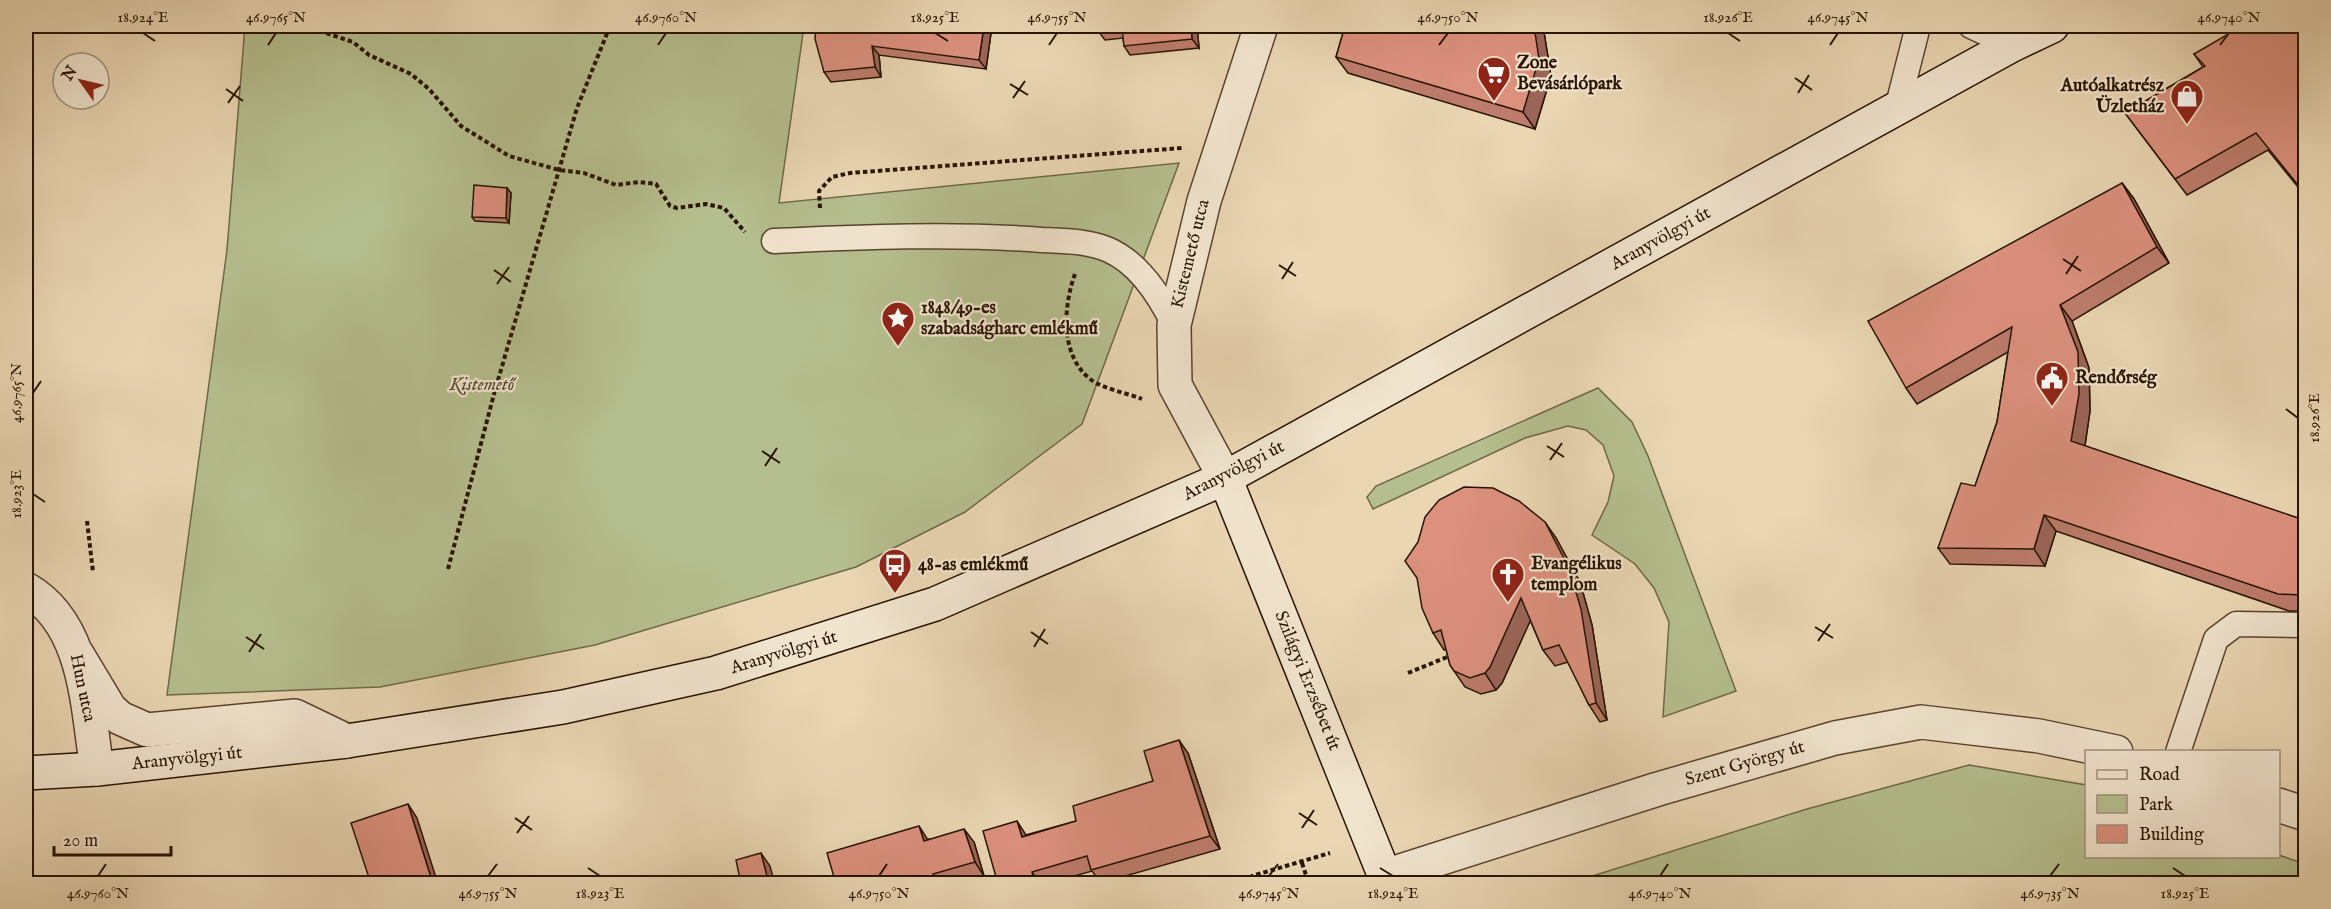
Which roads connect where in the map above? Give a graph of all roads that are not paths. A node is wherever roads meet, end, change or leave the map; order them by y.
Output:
1 (1261, 26) edge
2 (1918, 26) edge
3 (1971, 26) edge
4 (2052, 26) edge
5 (2012, 45) junction
6 (1897, 109) junction
7 (774, 241) dead end
8 (1173, 325) junction
9 (1225, 478) junction
10 (26, 588) edge
11 (2303, 625) edge
12 (77, 654) junction
13 (347, 741) junction
14 (2106, 750) edge
15 (2179, 750) edge
16 (97, 769) junction
17 (26, 773) edge
18 (2280, 806) edge
19 (2306, 814) edge
20 (1386, 880) edge

1 - 8 street, Kistemető utca
2 - 6 lane
3 - 5 lane
4 - 5 street, Aranyvölgyi út
5 - 6 street, Aranyvölgyi út
6 - 9 street, Aranyvölgyi út
7 - 8 lane
8 - 9 street, Kistemető utca
9 - 13 street, Aranyvölgyi út
9 - 20 street, Szilágyi Erzsébet út
10 - 12 street, Hun utca
11 - 15 lane
12 - 13 street, Aranyvölgyi út
12 - 16 street, Hun utca
13 - 16 street, Aranyvölgyi út
14 - 20 street, Szent György út
16 - 17 street, Aranyvölgyi út
18 - 19 street

